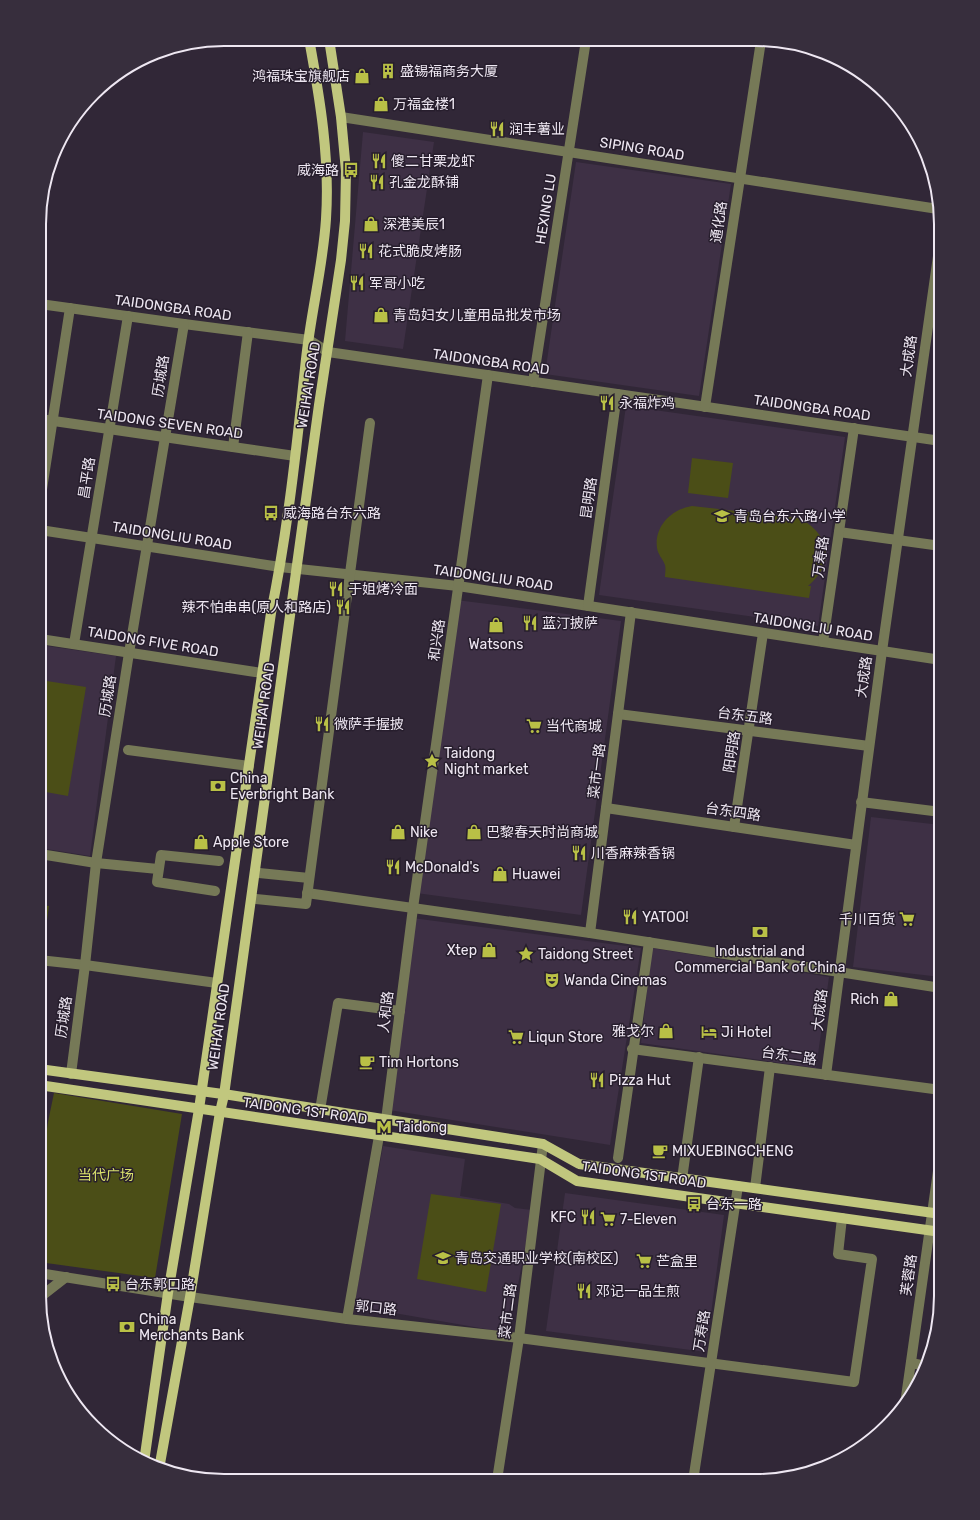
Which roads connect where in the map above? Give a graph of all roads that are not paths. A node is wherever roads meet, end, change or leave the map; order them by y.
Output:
1 (310, 46) edge
2 (330, 46) edge
3 (585, 46) edge
4 (760, 46) edge
5 (342, 117) junction
6 (569, 152) junction
7 (740, 178) junction
8 (933, 208) edge
9 (934, 284) edge
10 (46, 305) edge
11 (46, 309) edge
12 (69, 310) junction
13 (127, 318) junction
14 (184, 327) junction
15 (248, 335) junction
16 (308, 343) junction
17 (328, 352) junction
18 (488, 375) junction
19 (533, 382) junction
20 (617, 394) junction
21 (706, 407) junction
22 (46, 420) edge
23 (53, 421) junction
24 (370, 423) dead end
25 (854, 428) junction
26 (109, 429) junction
27 (912, 436) junction
28 (166, 437) junction
29 (934, 440) edge
30 (233, 446) junction
31 (295, 456) junction
32 (46, 465) edge
33 (46, 531) edge
34 (839, 532) junction
35 (91, 538) junction
36 (897, 541) junction
37 (934, 545) edge
38 (147, 547) junction
39 (280, 567) junction
40 (296, 569) junction
41 (349, 575) junction
42 (458, 586) junction
43 (588, 606) junction
44 (631, 612) junction
45 (763, 633) junction
46 (46, 640) edge
47 (823, 642) junction
48 (74, 644) junction
49 (882, 652) junction
50 (129, 653) junction
51 (934, 659) edge
52 (262, 673) junction
53 (618, 714) junction
54 (749, 731) junction
55 (869, 746) junction
56 (128, 750) dead end
57 (248, 766) junction
58 (862, 802) junction
59 (606, 808) junction
60 (934, 811) edge
61 (734, 827) junction
62 (856, 845) junction
63 (46, 855) edge
64 (219, 861) dead end
65 (96, 863) junction
66 (158, 869) junction
67 (259, 873) dead end
68 (309, 878) junction
69 (215, 890) dead end
70 (307, 893) junction
71 (256, 899) dead end
72 (413, 908) junction
73 (590, 933) junction
74 (649, 942) junction
75 (46, 961) edge
76 (85, 965) junction
77 (839, 973) junction
78 (217, 983) junction
79 (934, 987) edge
80 (400, 1011) junction
81 (632, 1049) junction
82 (699, 1058) junction
83 (770, 1067) junction
84 (46, 1070) edge
85 (71, 1074) junction
86 (826, 1075) junction
87 (46, 1086) edge
88 (934, 1089) edge
89 (201, 1092) junction
90 (224, 1094) junction
91 (199, 1109) junction
92 (320, 1110) junction
93 (220, 1112) junction
94 (386, 1120) junction
95 (379, 1136) junction
96 (543, 1144) junction
97 (618, 1158) dead end
98 (540, 1159) junction
99 (682, 1179) junction
100 (738, 1186) junction
101 (756, 1188) junction
102 (736, 1203) junction
103 (934, 1214) edge
104 (842, 1218) junction
105 (934, 1219) edge
106 (929, 1230) junction
107 (934, 1231) edge
108 (46, 1274) edge
109 (66, 1277) junction
110 (46, 1293) edge
111 (168, 1293) junction
112 (190, 1297) junction
113 (347, 1319) junction
114 (519, 1338) junction
115 (711, 1362) junction
116 (911, 1363) junction
117 (920, 1365) edge
118 (907, 1390) edge
119 (145, 1456) edge
120 (160, 1462) edge
121 (498, 1474) edge
122 (694, 1474) edge

1 - 16 main road, WEIHAI ROAD
2 - 5 main road, WEIHAI ROAD
3 - 6 street, HEXING LU
4 - 7 street, 通化路
5 - 6 street, SIPING ROAD
5 - 17 main road, WEIHAI ROAD
6 - 7 street, SIPING ROAD
6 - 19 street, HEXING LU
7 - 8 street, SIPING ROAD
7 - 21 street, 通化路
9 - 27 street, 大成路
10 - 12 street, TAIDONGBA ROAD
11 - 12 street
12 - 13 street, TAIDONGBA ROAD
12 - 23 street
13 - 14 street, TAIDONGBA ROAD
13 - 26 street, 昌平路
14 - 15 street, TAIDONGBA ROAD
14 - 28 street, 历城路
15 - 16 street, TAIDONGBA ROAD
15 - 30 street
16 - 17 street, TAIDONGBA ROAD
16 - 31 main road, WEIHAI ROAD
17 - 18 street, TAIDONGBA ROAD
17 - 40 main road, WEIHAI ROAD
18 - 19 street, TAIDONGBA ROAD
18 - 42 street, 和兴路
19 - 20 street, TAIDONGBA ROAD
20 - 21 street, TAIDONGBA ROAD
20 - 43 street, 昆明路
21 - 25 street, TAIDONGBA ROAD
22 - 23 street, TAIDONG SEVEN ROAD
23 - 26 street, TAIDONG SEVEN ROAD
23 - 32 street
24 - 41 street
25 - 27 street, TAIDONGBA ROAD
25 - 34 street, 万寿路
26 - 28 street, TAIDONG SEVEN ROAD
26 - 35 street, 昌平路
27 - 29 street, TAIDONGBA ROAD
27 - 36 street, 大成路
28 - 30 street, TAIDONG SEVEN ROAD
28 - 38 street, 历城路
30 - 31 street, TAIDONG SEVEN ROAD
31 - 39 main road, WEIHAI ROAD
33 - 35 street, TAIDONGLIU ROAD
34 - 36 street
34 - 47 street, 万寿路
35 - 38 street, TAIDONGLIU ROAD
35 - 48 street, 昌平路
36 - 37 street
36 - 49 street, 大成路
38 - 39 street, TAIDONGLIU ROAD
38 - 50 street, 历城路
39 - 40 street, TAIDONGLIU ROAD
39 - 52 main road, WEIHAI ROAD
40 - 41 street, TAIDONGLIU ROAD
40 - 90 main road, WEIHAI ROAD
41 - 42 street, TAIDONGLIU ROAD
41 - 68 street
42 - 43 street, TAIDONGLIU ROAD
42 - 72 street, 和兴路
43 - 44 street, TAIDONGLIU ROAD
44 - 45 street, TAIDONGLIU ROAD
44 - 53 street, 菜市一路
45 - 47 street, TAIDONGLIU ROAD
45 - 54 street, 阳明路
46 - 48 street, TAIDONG FIVE ROAD
47 - 49 street, TAIDONGLIU ROAD
48 - 50 street, TAIDONG FIVE ROAD
49 - 51 street, TAIDONGLIU ROAD
49 - 55 street, 大成路
50 - 52 street, TAIDONG FIVE ROAD
50 - 65 street, 历城路
52 - 57 main road, WEIHAI ROAD
53 - 54 street, 台东五路
53 - 59 street, 菜市一路
54 - 55 street, 台东五路
54 - 61 street, 阳明路
55 - 58 street, 大成路
56 - 57 street
57 - 78 main road, WEIHAI ROAD
58 - 60 street
58 - 62 street, 大成路
59 - 61 street, 台东四路
59 - 73 street, 菜市一路
61 - 62 street, 台东四路
62 - 77 street, 大成路
63 - 65 street
64 - 66 street
65 - 66 street
65 - 76 street, 历城路
66 - 69 street
67 - 68 street
68 - 70 street
70 - 71 street
70 - 72 street
72 - 73 street
72 - 80 street, 人和路
73 - 74 street
74 - 77 street
74 - 81 street
75 - 76 street
76 - 78 street
76 - 85 street, 历城路
77 - 79 street
77 - 86 street, 大成路
78 - 89 main road, WEIHAI ROAD
80 - 92 street
80 - 94 street, 人和路
81 - 82 street, 台东二路
81 - 97 street
82 - 83 street, 台东二路
82 - 99 street
83 - 86 street, 台东二路
83 - 101 street
84 - 85 main road, TAIDONG 1ST ROAD
85 - 89 main road, TAIDONG 1ST ROAD
86 - 88 street, 台东二路
87 - 91 main road, TAIDONG 1ST ROAD
89 - 90 main road, TAIDONG 1ST ROAD
89 - 91 main road, WEIHAI ROAD
90 - 92 main road, TAIDONG 1ST ROAD
90 - 93 main road, WEIHAI ROAD
91 - 93 main road, TAIDONG 1ST ROAD
91 - 111 main road, WEIHAI ROAD
92 - 94 main road, TAIDONG 1ST ROAD
93 - 95 main road, TAIDONG 1ST ROAD
93 - 112 main road, WEIHAI ROAD
94 - 96 main road, TAIDONG 1ST ROAD
95 - 98 main road, TAIDONG 1ST ROAD
95 - 113 street
96 - 98 street, 菜市二路
96 - 99 main road, TAIDONG 1ST ROAD
98 - 102 main road, TAIDONG 1ST ROAD
98 - 114 street, 菜市二路
99 - 100 main road, TAIDONG 1ST ROAD
100 - 101 main road, TAIDONG 1ST ROAD
100 - 102 street, 万寿路
101 - 103 main road, TAIDONG 1ST ROAD
102 - 104 main road, TAIDONG 1ST ROAD
102 - 115 street, 万寿路
104 - 106 main road, TAIDONG 1ST ROAD
104 - 115 street, 郭口路
105 - 106 street, 芙蓉路
106 - 107 main road, TAIDONG 1ST ROAD
106 - 116 street, 芙蓉路
108 - 109 street, 郭口路
109 - 110 street
109 - 111 street, 郭口路
111 - 112 street, 郭口路
111 - 119 main road, WEIHAI ROAD
112 - 113 street, 郭口路
112 - 120 main road, WEIHAI ROAD
113 - 114 street, 郭口路
114 - 115 street, 郭口路
114 - 121 street, 菜市二路
115 - 122 street, 万寿路
116 - 117 street
116 - 118 street, 芙蓉路

